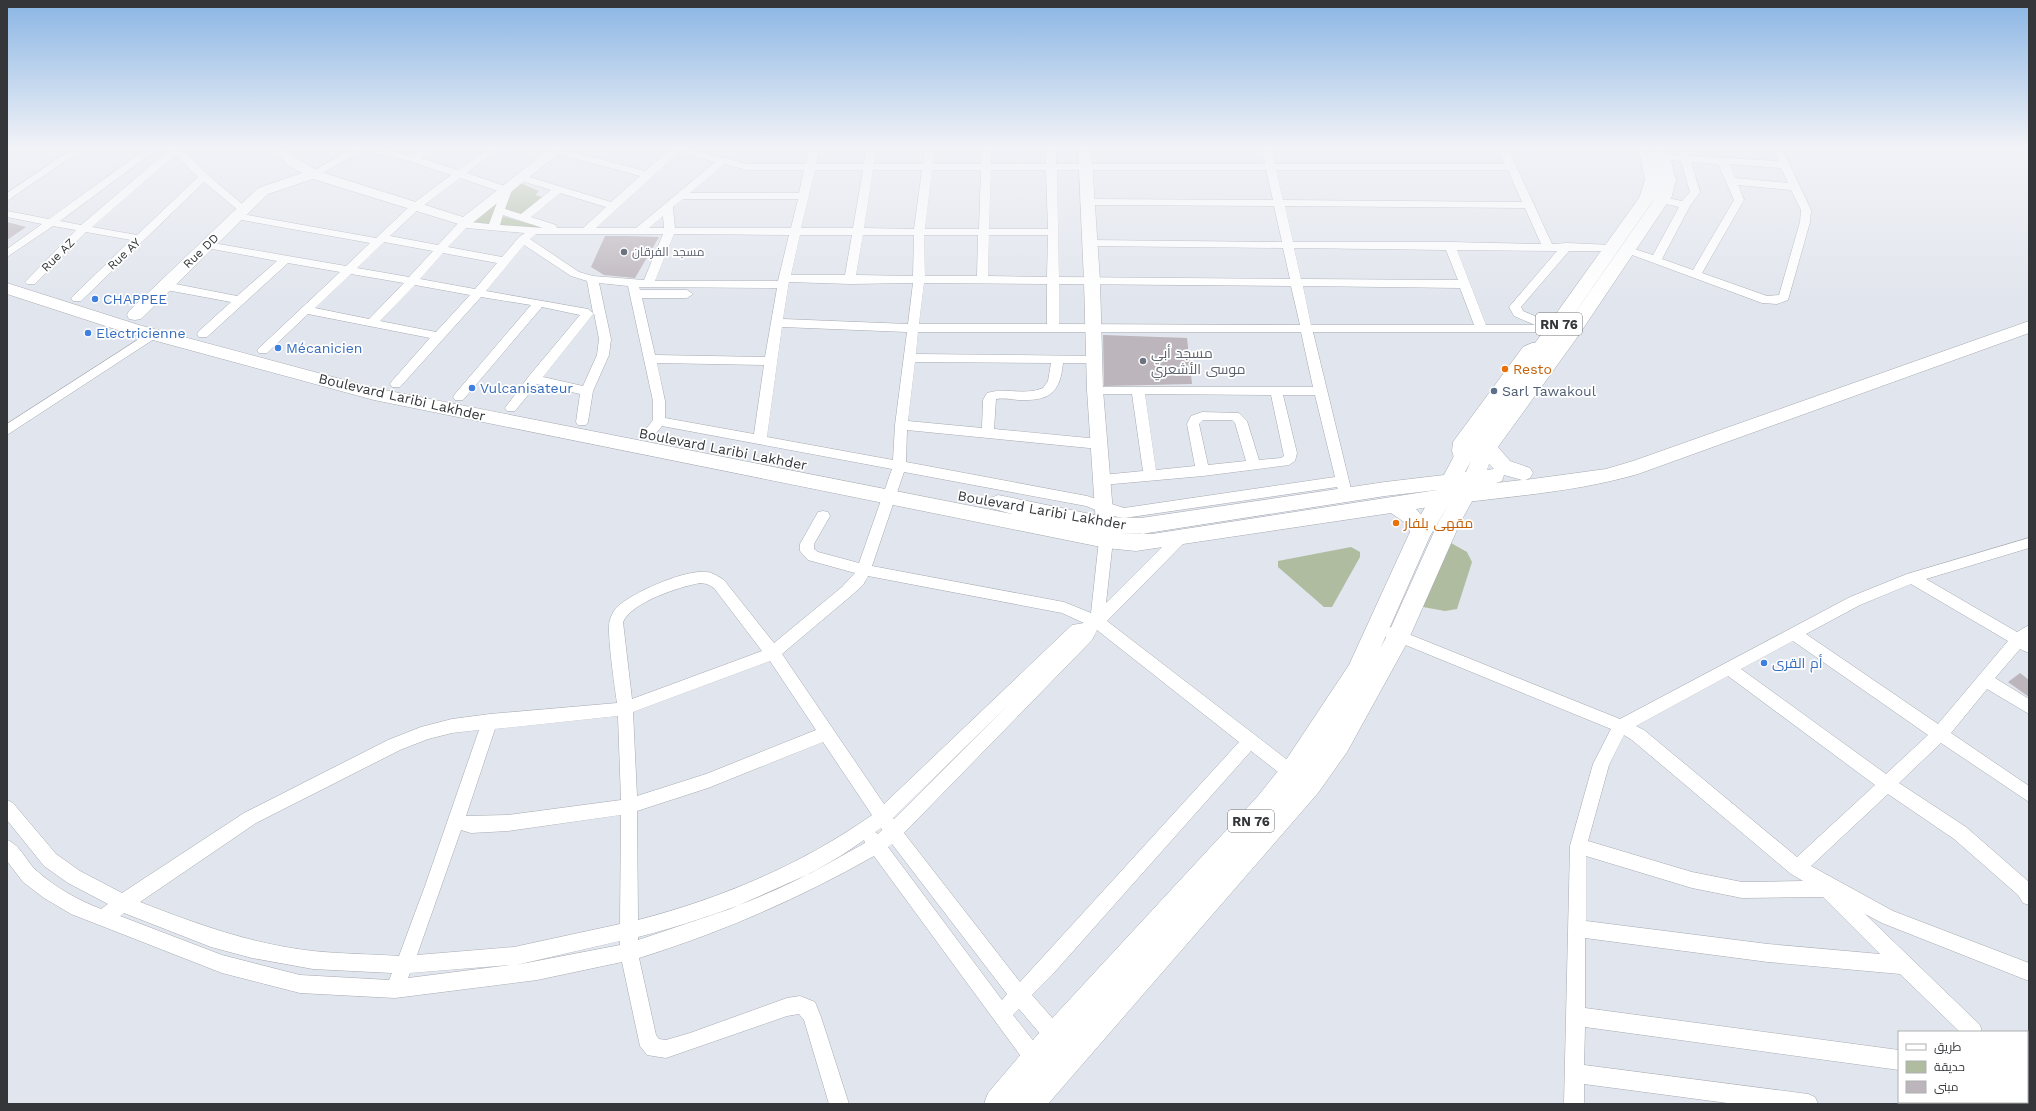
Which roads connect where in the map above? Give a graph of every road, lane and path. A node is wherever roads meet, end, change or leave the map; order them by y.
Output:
1 (85, 198) edge
2 (118, 198) edge
3 (182, 198) edge
4 (225, 198) edge
5 (256, 198) edge
6 (389, 198) edge
7 (426, 198) edge
8 (497, 198) edge
9 (504, 198) edge
10 (548, 198) edge
11 (587, 198) edge
12 (622, 198) edge
13 (679, 198) edge
14 (804, 198) edge
15 (864, 198) edge
16 (923, 198) edge
17 (984, 198) edge
18 (1052, 198) edge
19 (1087, 198) edge
20 (1278, 198) edge
21 (1527, 198) edge
22 (1647, 198) edge
23 (1691, 198) edge
24 (1738, 198) edge
25 (1800, 198) edge
26 (1662, 200) joint
27 (1087, 202) junction
28 (1280, 204) junction
29 (1530, 205) junction
30 (415, 206) junction
31 (613, 206) junction
32 (1685, 206) junction
33 (668, 207) junction
34 (500, 211) junction
35 (240, 212) junction
36 (7, 214) edge
37 (523, 218) junction
38 (465, 222) junction
39 (50, 223) junction
40 (84, 228) junction
41 (493, 228) junction
42 (534, 231) junction
43 (566, 231) junction
44 (586, 231) junction
45 (639, 231) junction
46 (670, 231) junction
47 (795, 231) junction
48 (858, 231) junction
49 (919, 231) junction
50 (983, 231) junction
51 (1053, 232) junction
52 (140, 239) junction
53 (379, 239) junction
54 (524, 239) junction
55 (1090, 243) junction
56 (1288, 243) junction
57 (207, 245) junction
58 (1450, 245) junction
59 (1548, 246) junction
60 (1567, 246) junction
61 (1617, 248) junction
62 (440, 250) junction
63 (7, 254) edge
64 (286, 258) junction
65 (1656, 260) junction
66 (505, 261) junction
67 (347, 270) junction
68 (7, 274) edge
69 (1696, 274) junction
70 (592, 279) junction
71 (850, 280) junction
72 (919, 280) junction
73 (982, 280) junction
74 (1052, 280) junction
75 (412, 281) junction
76 (1092, 281) junction
77 (31, 282) junction
78 (1297, 282) junction
79 (648, 284) junction
80 (1464, 284) junction
81 (165, 286) junction
82 (783, 286) junction
83 (7, 288) edge
84 (634, 288) junction
85 (478, 293) junction
86 (77, 298) junction
87 (238, 300) junction
88 (539, 303) junction
89 (306, 310) junction
90 (2029, 312) edge
91 (128, 320) junction
92 (372, 323) junction
93 (777, 323) junction
94 (2029, 327) edge
95 (914, 328) junction
96 (1092, 328) junction
97 (1307, 328) junction
98 (1481, 328) junction
99 (1053, 329) junction
100 (1562, 332) junction
101 (153, 334) junction
102 (203, 334) junction
103 (438, 336) junction
104 (263, 350) junction
105 (908, 358) junction
106 (650, 359) junction
107 (1057, 359) junction
108 (1094, 359) junction
109 (771, 361) junction
110 (533, 379) junction
111 (396, 384) junction
112 (1095, 390) junction
113 (1138, 390) junction
114 (1276, 390) junction
115 (586, 391) junction
116 (1320, 391) junction
117 (458, 397) junction
118 (511, 408) junction
119 (582, 422) junction
120 (901, 425) junction
121 (653, 428) junction
122 (7, 430) edge
123 (988, 433) junction
124 (760, 440) junction
125 (1099, 444) junction
126 (1489, 445) junction
127 (1254, 465) junction
128 (1203, 470) junction
129 (1523, 473) junction
130 (1150, 476) junction
131 (1102, 480) junction
132 (894, 482) junction
133 (1457, 487) junction
134 (1344, 488) junction
135 (1392, 505) junction
136 (823, 516) dead end
137 (1105, 525) junction
138 (1420, 534) junction
139 (1180, 538) junction
140 (2029, 543) edge
141 (864, 570) junction
142 (1912, 578) junction
143 (1401, 603) junction
144 (1092, 625) junction
145 (1389, 631) junction
146 (1794, 634) junction
147 (2025, 639) edge
148 (773, 653) junction
149 (1730, 669) junction
150 (1984, 680) junction
151 (2029, 707) edge
152 (625, 708) junction
153 (490, 721) junction
154 (1621, 726) junction
155 (827, 733) junction
156 (1940, 734) junction
157 (1250, 741) junction
158 (1300, 779) junction
159 (1885, 783) junction
160 (2029, 794) edge
161 (629, 806) junction
162 (7, 808) edge
163 (882, 817) junction
164 (455, 821) junction
165 (865, 830) junction
166 (893, 832) junction
167 (876, 846) junction
168 (1578, 846) junction
169 (7, 848) edge
170 (1797, 868) junction
171 (1827, 888) junction
172 (2029, 897) edge
173 (123, 903) junction
174 (102, 919) junction
175 (1576, 928) junction
176 (628, 931) junction
177 (629, 952) junction
178 (402, 965) junction
179 (1906, 965) junction
180 (2029, 972) edge
181 (395, 989) junction
182 (1020, 996) junction
183 (1002, 1013) junction
184 (1575, 1016) junction
185 (1972, 1031) edge
186 (1055, 1036) junction
187 (1035, 1059) junction
188 (1898, 1060) edge
189 (1574, 1073) junction
190 (839, 1104) edge
191 (999, 1104) edge
192 (1028, 1104) edge
193 (1574, 1104) edge
194 (1808, 1104) edge

1 - 39 street
2 - 40 street, Rue AZ
3 - 52 street, Rue AY
4 - 35 street
5 - 35 street, Rue DD
6 - 30 street
7 - 30 street
8 - 38 street
9 - 34 street
10 - 37 street
11 - 31 street
12 - 31 street
13 - 33 street
14 - 47 street
15 - 48 street
16 - 49 street
17 - 50 street
18 - 51 street
19 - 27 street
20 - 28 street
21 - 29 street
22 - 61 main road, RN 76
23 - 32 street
24 - 69 street
25 - 69 street
26 - 32 street
26 - 61 main road, RN 76
27 - 28 street
27 - 55 street
28 - 29 street
28 - 56 street
29 - 59 street
30 - 38 street
30 - 53 street
31 - 44 street
32 - 65 street
33 - 45 street
33 - 46 street
34 - 37 street
34 - 41 street
35 - 53 street
35 - 57 street, Rue DD
36 - 39 street
37 - 43 street
38 - 41 street
38 - 62 street
39 - 40 street
39 - 63 street
40 - 52 street
40 - 77 street, Rue AZ
41 - 42 street
42 - 43 street
42 - 54 street
43 - 44 street
44 - 45 street
45 - 46 street
46 - 47 street
46 - 79 street
47 - 48 street
47 - 82 street
48 - 49 street
48 - 71 street
49 - 50 street
49 - 72 street
50 - 51 street
50 - 73 street
51 - 74 street
52 - 86 street, Rue AY
53 - 62 street
53 - 67 street
54 - 66 street
54 - 70 street
55 - 56 street
55 - 76 street
56 - 58 street
56 - 78 street
57 - 64 street
57 - 81 street, Rue DD
58 - 59 street
58 - 80 street
59 - 60 street
60 - 61 street
60 - 100 street
61 - 65 street
61 - 100 main road, RN 76
62 - 66 street
62 - 75 street
64 - 67 street
64 - 87 street
65 - 69 street
66 - 85 street
67 - 75 street
67 - 89 street
68 - 77 main road, Boulevard Laribi Lakhder
70 - 84 street
70 - 115 street
71 - 72 street
71 - 82 street
72 - 73 street
72 - 95 street
73 - 74 street
74 - 76 street
74 - 99 street
75 - 85 street
75 - 92 street
76 - 78 street
76 - 96 street
77 - 86 main road, Boulevard Laribi Lakhder
78 - 80 street
78 - 97 street
79 - 82 street
79 - 84 street
80 - 98 street
81 - 87 street
81 - 91 street, Rue DD
82 - 84 street
82 - 93 street
83 - 91 main road, Boulevard Laribi Lakhder
84 - 106 street
85 - 88 street
85 - 103 street
86 - 91 main road, Boulevard Laribi Lakhder
87 - 102 street
88 - 110 street
88 - 117 street
89 - 92 street
89 - 104 street
90 - 129 main road
91 - 101 main road, Boulevard Laribi Lakhder
91 - 102 main road, Boulevard Laribi Lakhder
92 - 103 street
93 - 95 street
93 - 109 street
94 - 133 main road
95 - 99 street
95 - 105 street
96 - 97 street
96 - 99 street
96 - 108 street
97 - 98 street
97 - 116 street
98 - 100 street
100 - 126 main road, RN 76
100 - 133 main road, RN 76
101 - 122 street
101 - 132 main road, Boulevard Laribi Lakhder
102 - 104 main road, Boulevard Laribi Lakhder
103 - 111 street
104 - 111 main road, Boulevard Laribi Lakhder
105 - 107 street
105 - 120 street
106 - 109 street
106 - 121 street
107 - 108 street
107 - 123 street
108 - 112 street
109 - 124 street
110 - 115 street
110 - 118 street
111 - 117 main road, Boulevard Laribi Lakhder
112 - 113 street
112 - 125 street
113 - 114 street
113 - 130 street
114 - 116 street
114 - 127 street
115 - 119 street
116 - 134 street
117 - 118 main road, Boulevard Laribi Lakhder
118 - 119 main road, Boulevard Laribi Lakhder
119 - 121 main road, Boulevard Laribi Lakhder
120 - 123 street
120 - 132 street
121 - 124 street
121 - 132 main road, Boulevard Laribi Lakhder
123 - 125 street
124 - 132 street
125 - 131 street
126 - 129 main road
126 - 133 main road, RN 76
127 - 128 street
127 - 128 street
128 - 130 street
129 - 133 main road
130 - 131 street
131 - 137 street
132 - 137 main road, Boulevard Laribi Lakhder
132 - 137 street
132 - 141 street
133 - 134 main road, Boulevard Laribi Lakhder
133 - 135 main road, Boulevard Laribi Lakhder
133 - 138 highway, RN 76
133 - 143 highway, RN 76
134 - 137 main road, Boulevard Laribi Lakhder
135 - 138 main road
135 - 139 main road, Boulevard Laribi Lakhder
136 - 141 street
137 - 139 main road, Boulevard Laribi Lakhder
137 - 144 street
138 - 143 highway, RN 76
139 - 144 street
140 - 142 street
141 - 144 street
141 - 148 street
142 - 146 street
142 - 147 street
143 - 145 highway, RN 76
144 - 157 street
144 - 163 street
144 - 166 street
145 - 154 street
145 - 158 highway, RN 76
146 - 149 street
146 - 156 street
147 - 150 street
148 - 152 street
148 - 152 street
148 - 155 street
149 - 154 street
149 - 159 street
150 - 151 street
150 - 156 street
152 - 153 street
152 - 161 street
153 - 164 street
153 - 173 street
154 - 168 street
154 - 170 street
155 - 161 street
155 - 163 street
156 - 159 street
156 - 160 street
157 - 158 street
157 - 182 street
158 - 186 highway, RN 76
158 - 192 highway, RN 76
159 - 170 street
159 - 172 street
161 - 164 street
161 - 176 street
162 - 173 street
163 - 165 street
163 - 166 street
164 - 178 street
165 - 167 street
165 - 176 street
166 - 167 street
166 - 182 street
167 - 177 street
167 - 183 street
168 - 171 street
168 - 175 street
169 - 174 street
170 - 171 street
170 - 180 street
171 - 179 street
173 - 174 street
173 - 178 street
174 - 181 street
175 - 179 street
175 - 184 street
176 - 177 street
176 - 178 street
177 - 181 street
177 - 190 street
178 - 181 street
179 - 185 street
182 - 183 street
182 - 186 street
183 - 187 street
184 - 188 street
184 - 189 street
186 - 187 highway, RN 76
187 - 191 highway, RN 76
189 - 193 street
189 - 194 street

